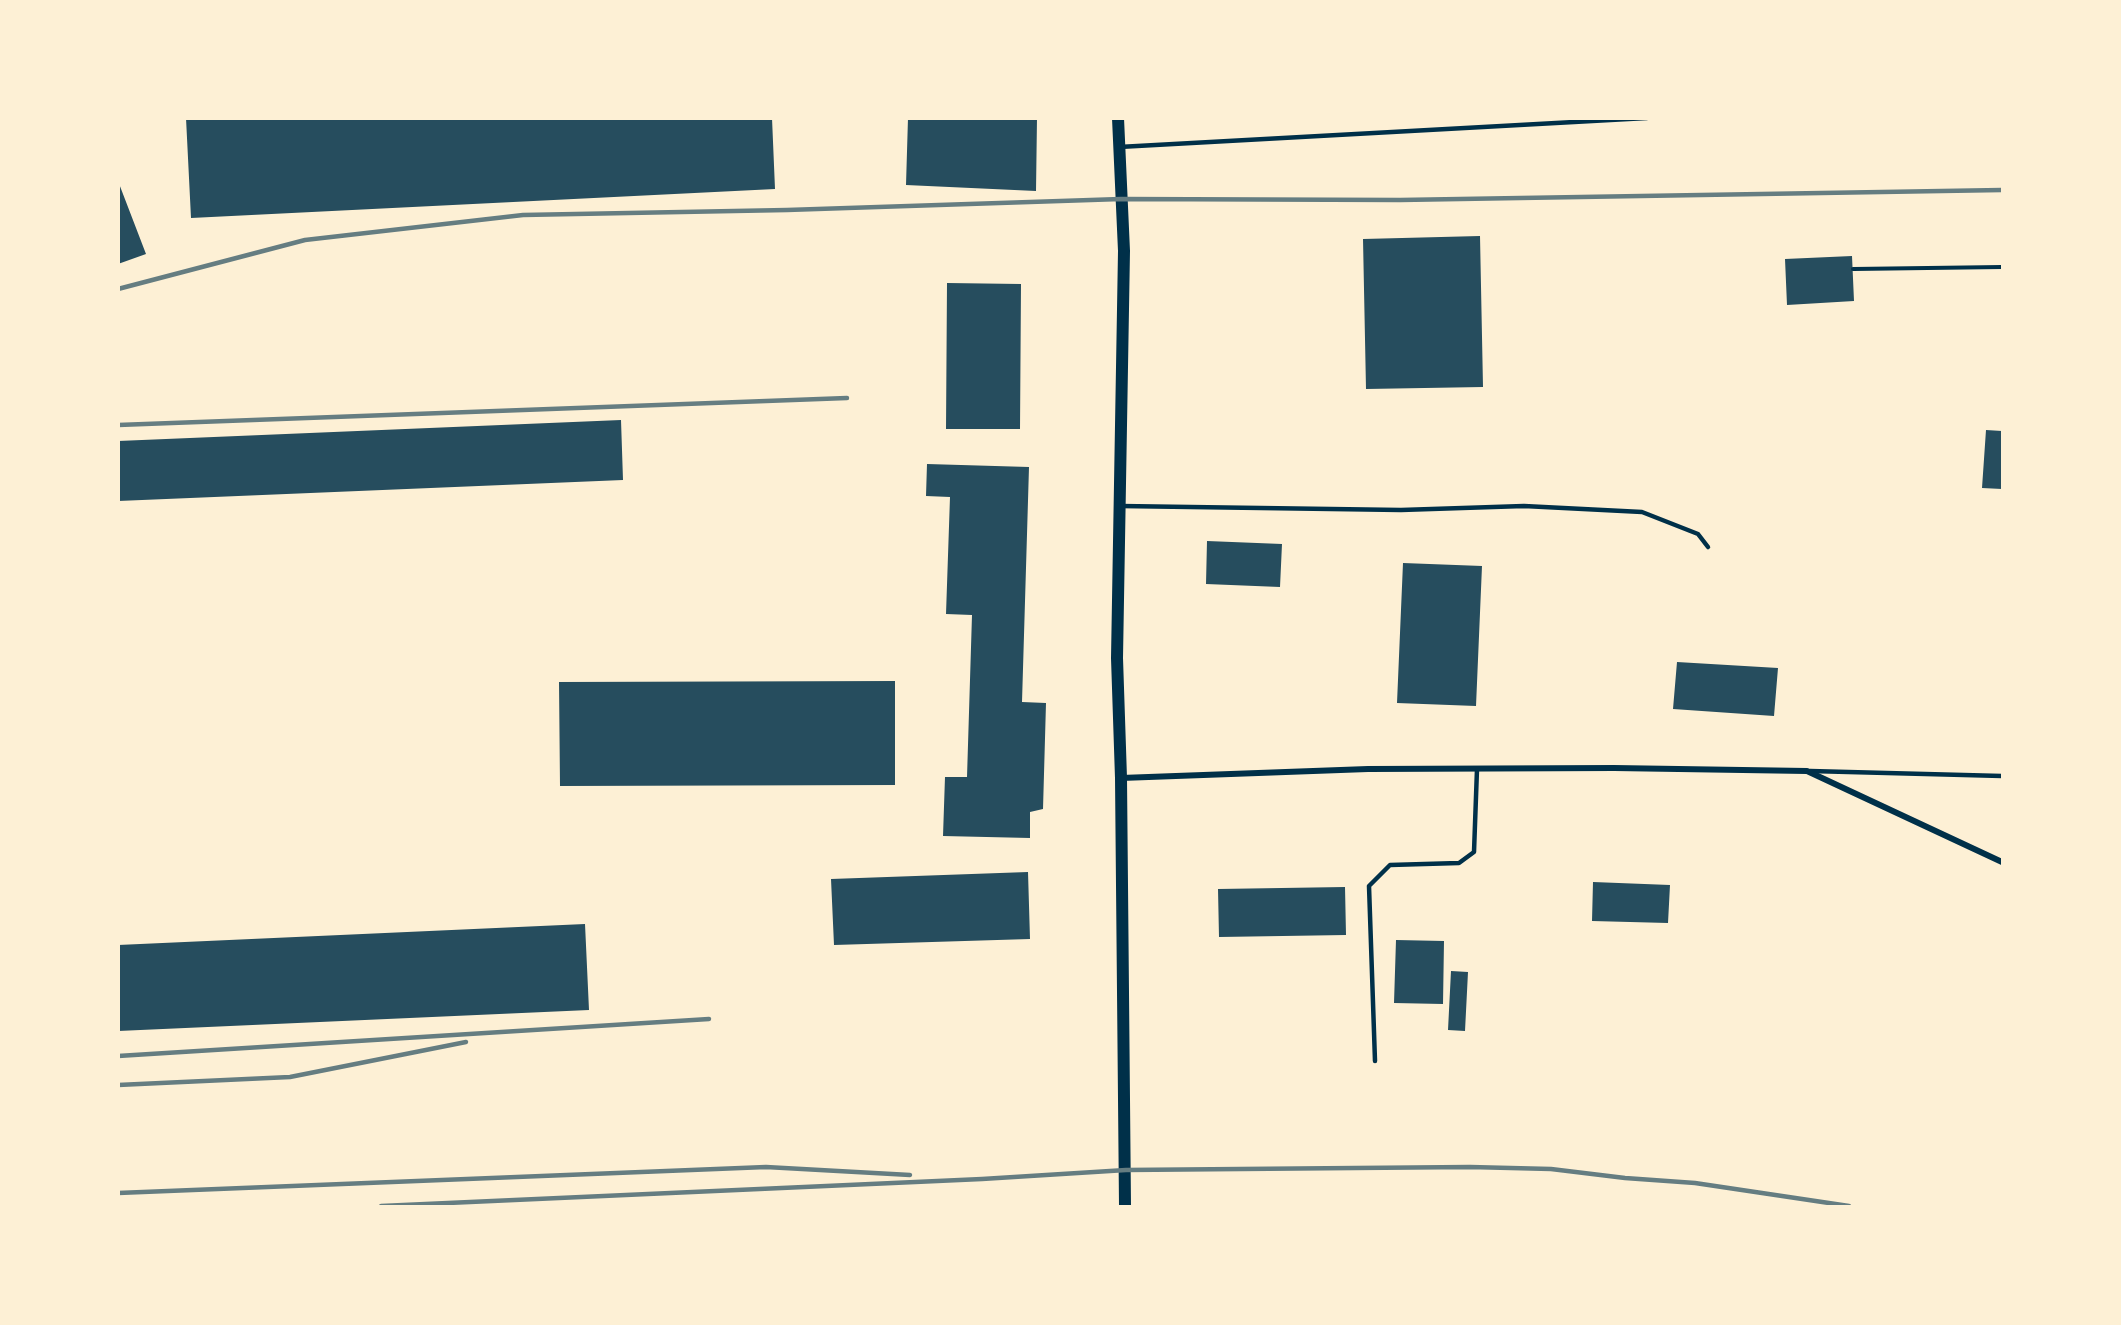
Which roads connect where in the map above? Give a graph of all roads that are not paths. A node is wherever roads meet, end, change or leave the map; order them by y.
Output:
1 (1118, 118) edge
2 (1647, 118) edge
3 (1119, 147) junction
4 (1120, 506) junction
5 (1708, 547) dead end
6 (1477, 769) junction
7 (1807, 771) junction
8 (2002, 776) edge
9 (1121, 778) junction
10 (2002, 862) edge
11 (1375, 1061) dead end
12 (1125, 1206) edge

1 - 3 main road
2 - 3 lane
3 - 4 main road
4 - 5 lane
4 - 9 main road
6 - 7 street
6 - 9 street
6 - 11 lane
7 - 8 lane
7 - 10 street
9 - 12 main road

